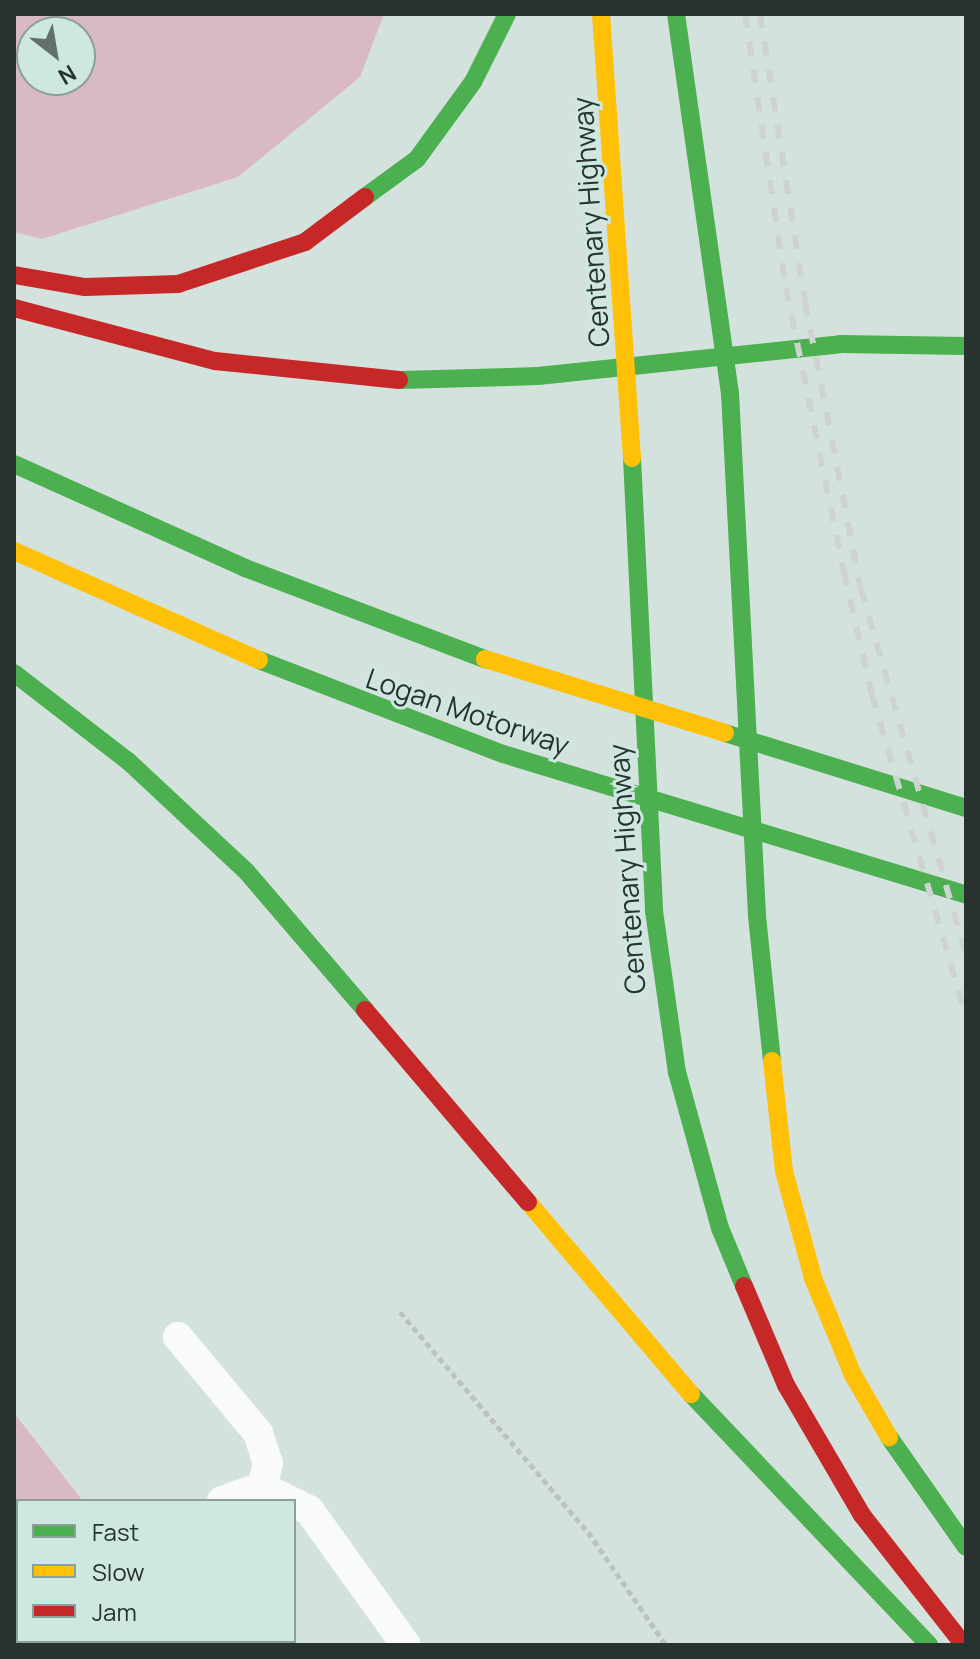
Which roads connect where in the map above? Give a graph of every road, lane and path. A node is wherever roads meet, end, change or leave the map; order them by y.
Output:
1 (507, 14) edge
2 (601, 14) edge
3 (676, 14) edge
4 (14, 275) edge
5 (14, 308) edge
6 (966, 346) edge
7 (14, 464) edge
8 (14, 551) edge
9 (14, 673) edge
10 (966, 808) edge
11 (966, 895) edge
12 (400, 1312) dead end
13 (178, 1337) dead end
14 (262, 1487) junction
15 (228, 1499) edge
16 (287, 1499) edge
17 (296, 1504) edge
18 (966, 1547) edge
19 (406, 1645) edge
20 (666, 1645) edge
21 (929, 1645) edge
22 (964, 1645) edge

1 - 4 highway
2 - 22 highway, Centenary Highway
3 - 18 highway
5 - 6 highway
7 - 10 highway, Logan Motorway
8 - 11 highway, Logan Motorway
9 - 21 highway
12 - 20 path
13 - 14 street
14 - 15 street
14 - 16 street
17 - 19 street

